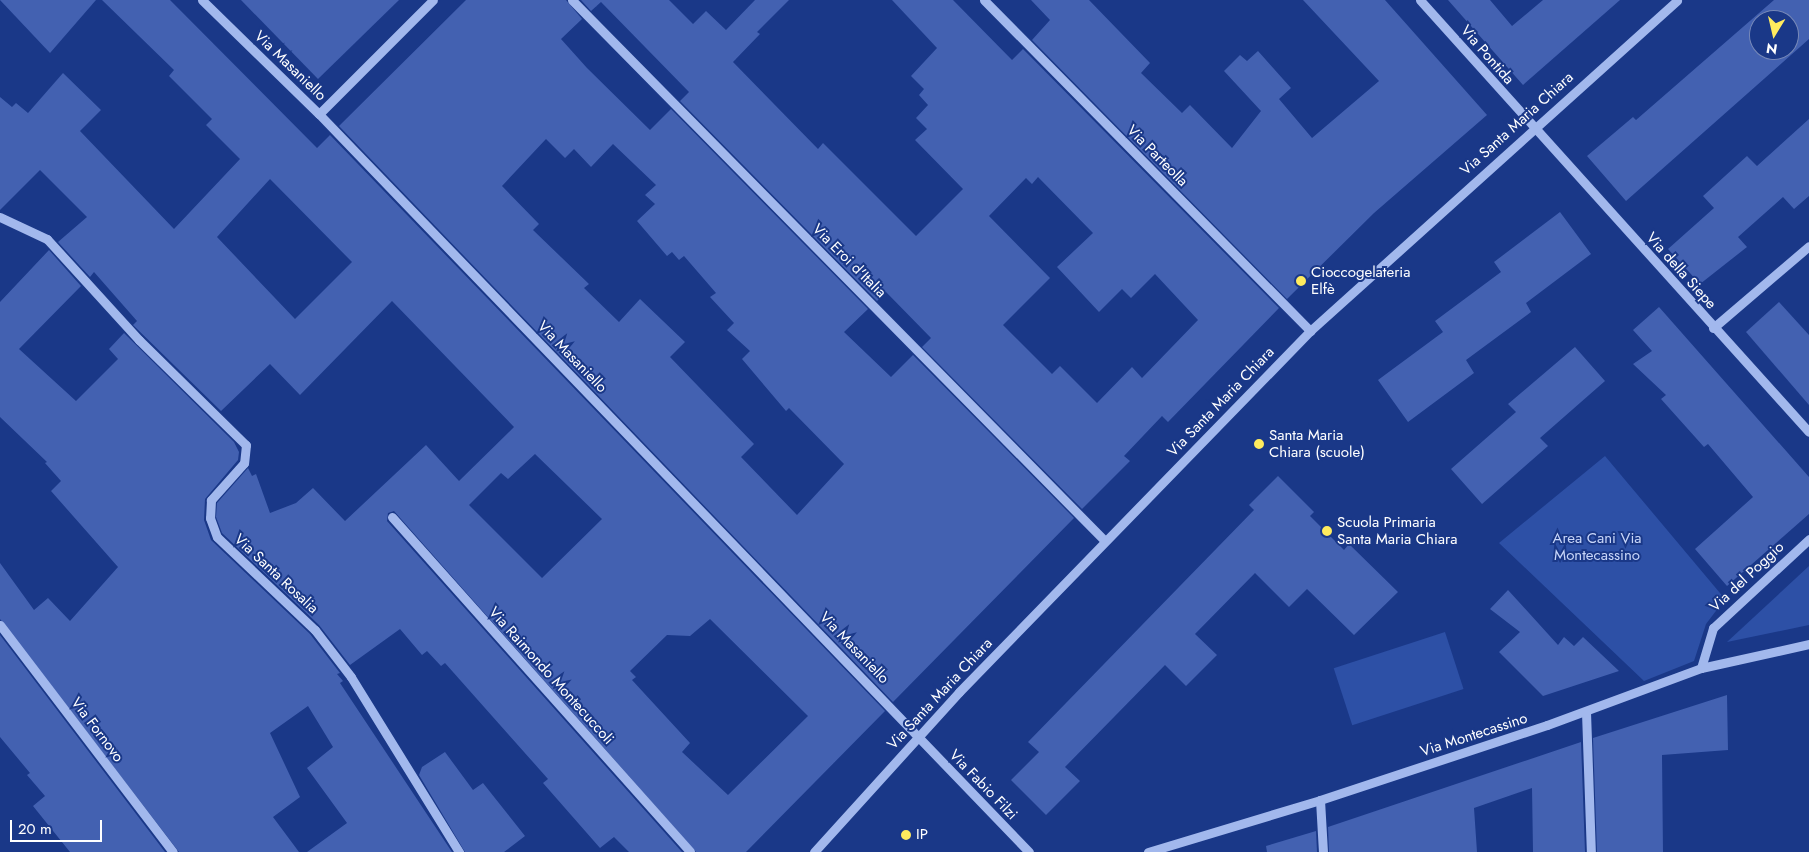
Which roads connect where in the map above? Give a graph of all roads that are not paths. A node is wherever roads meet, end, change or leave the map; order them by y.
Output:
1 (202, 0) edge
2 (433, 0) edge
3 (572, 0) edge
4 (984, 0) edge
5 (1420, 0) edge
6 (1677, 0) edge
7 (319, 114) junction
8 (1533, 128) junction
9 (0, 217) edge
10 (1809, 246) edge
11 (1713, 328) junction
12 (1310, 331) junction
13 (1809, 432) edge
14 (392, 517) dead end
15 (1809, 539) edge
16 (1105, 541) junction
17 (0, 624) edge
18 (1809, 644) edge
19 (1701, 668) junction
20 (1586, 712) junction
21 (919, 736) junction
22 (1320, 800) junction
23 (173, 852) edge
24 (460, 852) edge
25 (690, 852) edge
26 (814, 852) edge
27 (1028, 852) edge
28 (1148, 852) edge
29 (1323, 852) edge
30 (1591, 852) edge

1 - 7 street, Via Masaniello
2 - 7 street
3 - 16 street, Via Eroi d'Italia
4 - 12 street, Via Parteolla
5 - 8 street, Via Pontida
6 - 8 street, Via Santa Maria Chiara
7 - 21 street, Via Masaniello
8 - 11 street, Via della Siepe
8 - 12 street, Via Santa Maria Chiara
9 - 24 street, Via Santa Rosalia
10 - 11 street
11 - 13 street, Via della Siepe
12 - 16 street, Via Santa Maria Chiara
14 - 25 street, Via Raimondo Montecuccoli
15 - 19 street, Via del Poggio
16 - 21 street, Via Santa Maria Chiara
17 - 23 street, Via Fornovo
18 - 19 street, Via Montecassino
19 - 20 street, Via Montecassino
20 - 22 street, Via Montecassino
20 - 30 street
21 - 26 street, Via Santa Maria Chiara
21 - 27 street, Via Fabio Filzi
22 - 28 street, Via Montecassino
22 - 29 street

